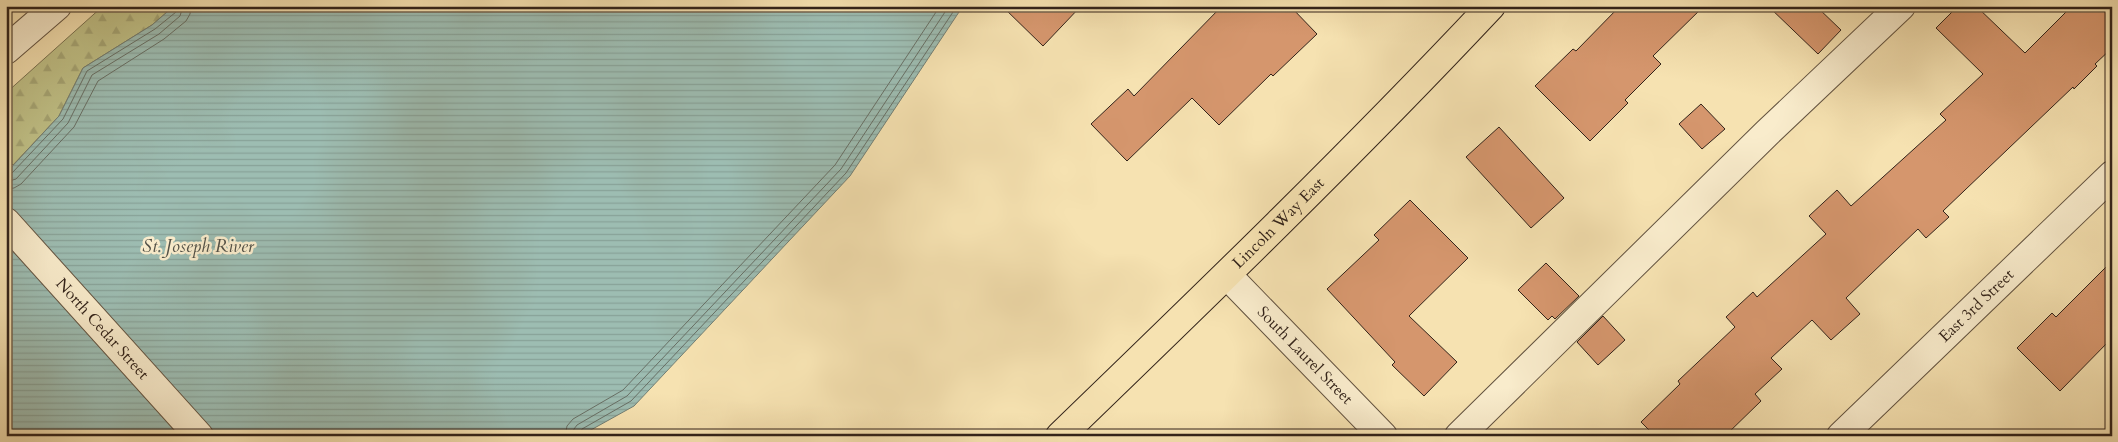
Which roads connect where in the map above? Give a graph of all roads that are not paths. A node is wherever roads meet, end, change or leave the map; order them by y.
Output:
1 (57, 6) edge
2 (1491, 6) edge
3 (1901, 6) edge
4 (6, 50) edge
5 (2112, 175) edge
6 (6, 222) edge
7 (1227, 275) junction
8 (199, 436) edge
9 (1060, 436) edge
10 (1383, 436) edge
11 (1458, 436) edge
12 (1841, 436) edge

1 - 4 street
2 - 7 main road, Lincoln Way East
3 - 11 street
5 - 12 street, East 3rd Street
6 - 8 street, North Cedar Street
7 - 9 main road, Lincoln Way East
7 - 10 street, South Laurel Street

